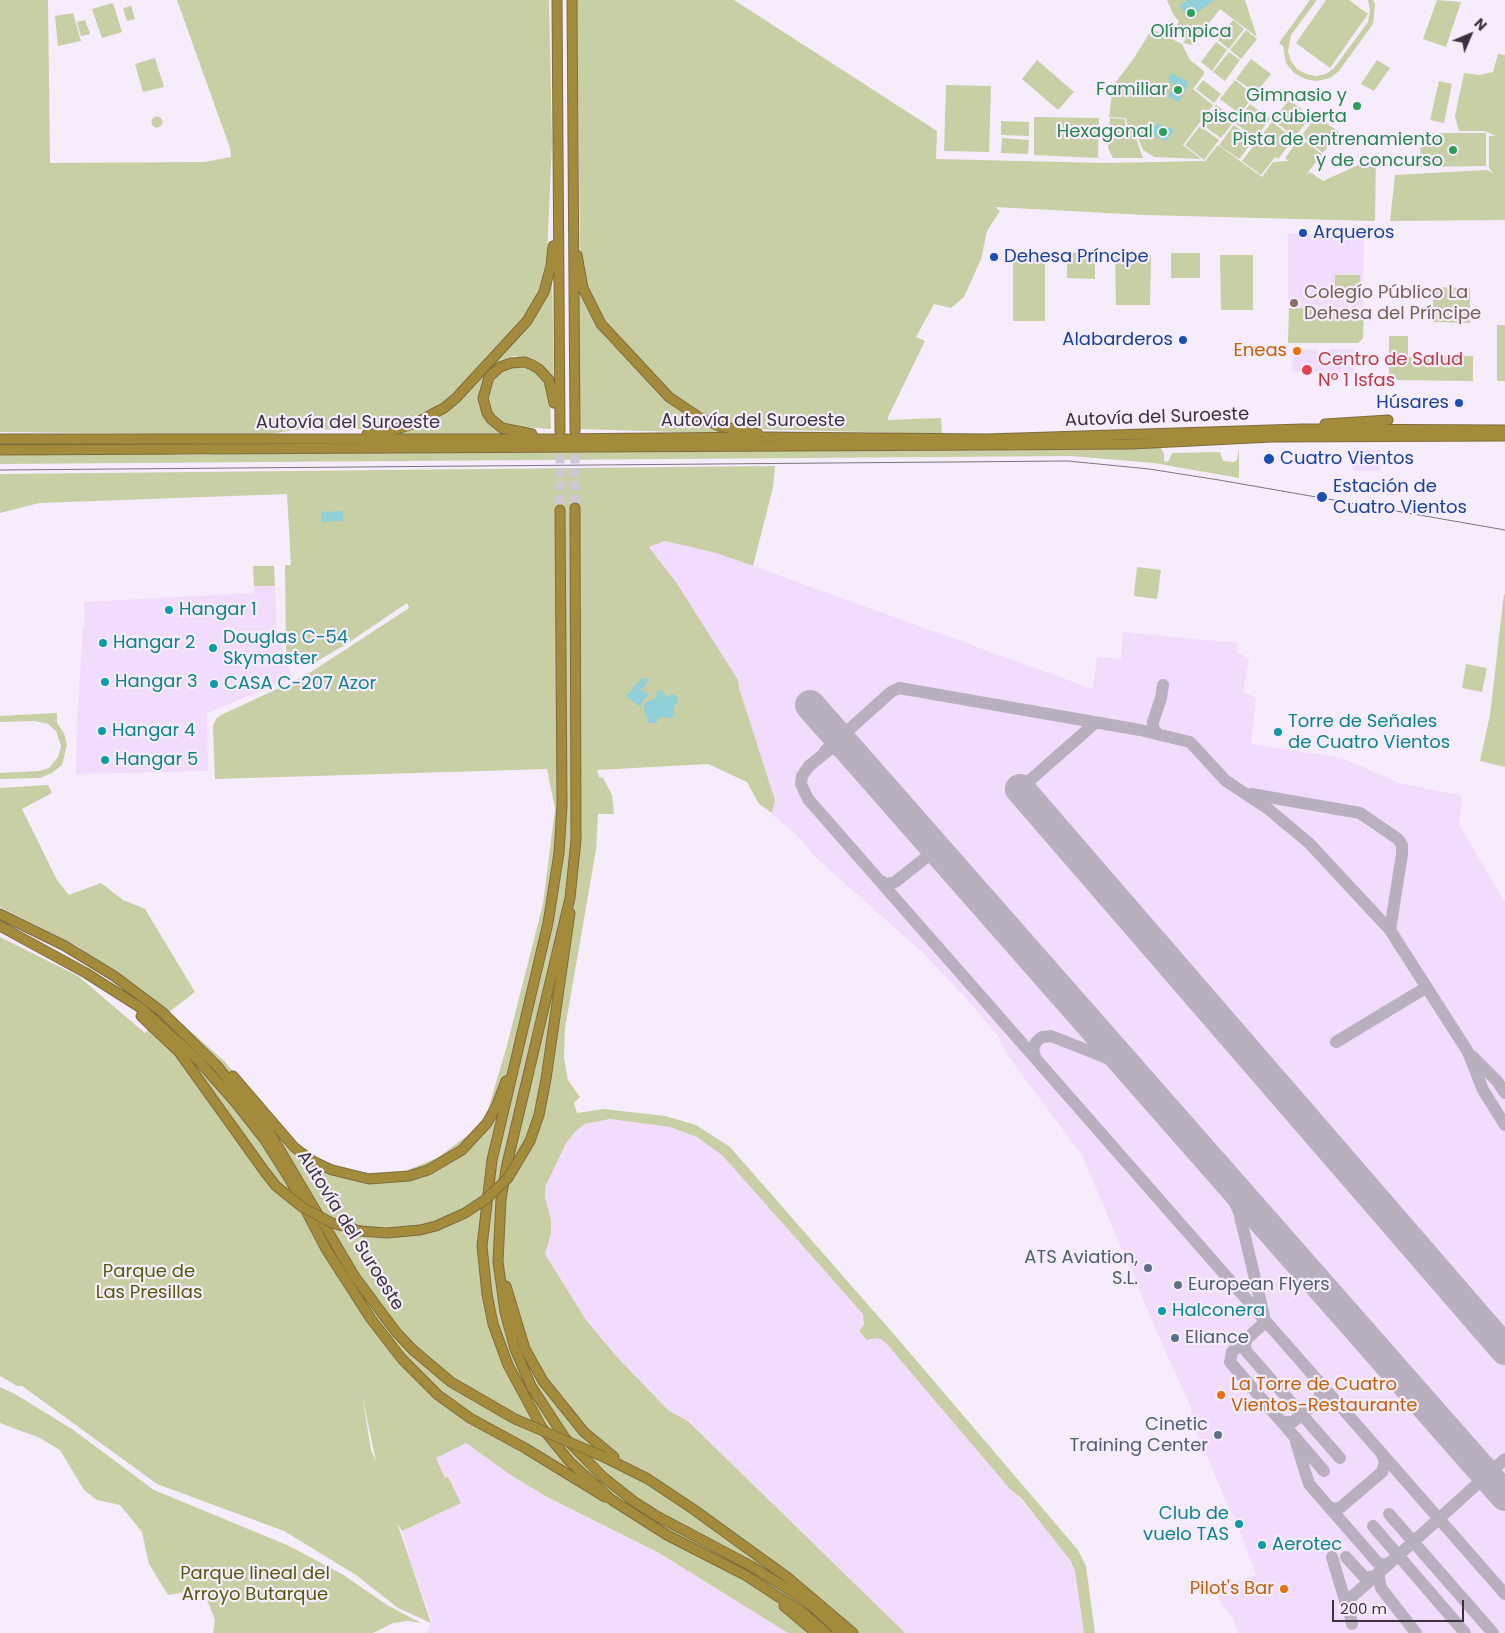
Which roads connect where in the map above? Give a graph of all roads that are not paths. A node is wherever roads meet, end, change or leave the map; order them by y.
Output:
1 (557, 0) edge
2 (572, 0) edge
3 (557, 177) junction
4 (574, 236) junction
5 (1388, 420) dead end
6 (1245, 430) junction
7 (1505, 430) edge
8 (574, 431) tunnel mouth
9 (1505, 436) edge
10 (768, 437) junction
11 (310, 438) junction
12 (652, 438) junction
13 (0, 439) edge
14 (0, 450) edge
15 (575, 508) tunnel mouth
16 (560, 510) tunnel mouth
17 (570, 898) junction
18 (0, 914) edge
19 (0, 926) edge
20 (86, 973) junction
21 (162, 1012) junction
22 (524, 1024) junction
23 (498, 1262) junction
24 (648, 1479) junction
25 (612, 1500) junction
26 (733, 1539) junction
27 (746, 1575) junction
28 (810, 1605) junction
29 (816, 1633) edge
30 (826, 1633) edge
31 (841, 1633) edge
32 (853, 1633) edge

1 - 3 highway
2 - 4 highway
3 - 11 highway
3 - 12 highway
4 - 8 highway
4 - 10 highway
5 - 6 highway
6 - 7 highway, Autovía del Suroeste
6 - 10 highway, Autovía del Suroeste
9 - 14 highway, Autovía del Suroeste
10 - 12 highway, Autovía del Suroeste
11 - 12 highway, Autovía del Suroeste
11 - 13 highway, Autovía del Suroeste
15 - 17 highway
16 - 22 highway
17 - 20 highway, bridge
17 - 23 highway
18 - 21 highway, Autovía del Suroeste
19 - 20 highway, Autovía del Suroeste
20 - 25 highway, Autovía del Suroeste
21 - 22 highway
21 - 24 highway, Autovía del Suroeste, bridge
22 - 25 highway
23 - 24 highway
23 - 28 highway
24 - 26 highway, Autovía del Suroeste
25 - 27 highway
26 - 28 highway
26 - 32 highway
27 - 29 highway
27 - 30 highway
28 - 31 highway

